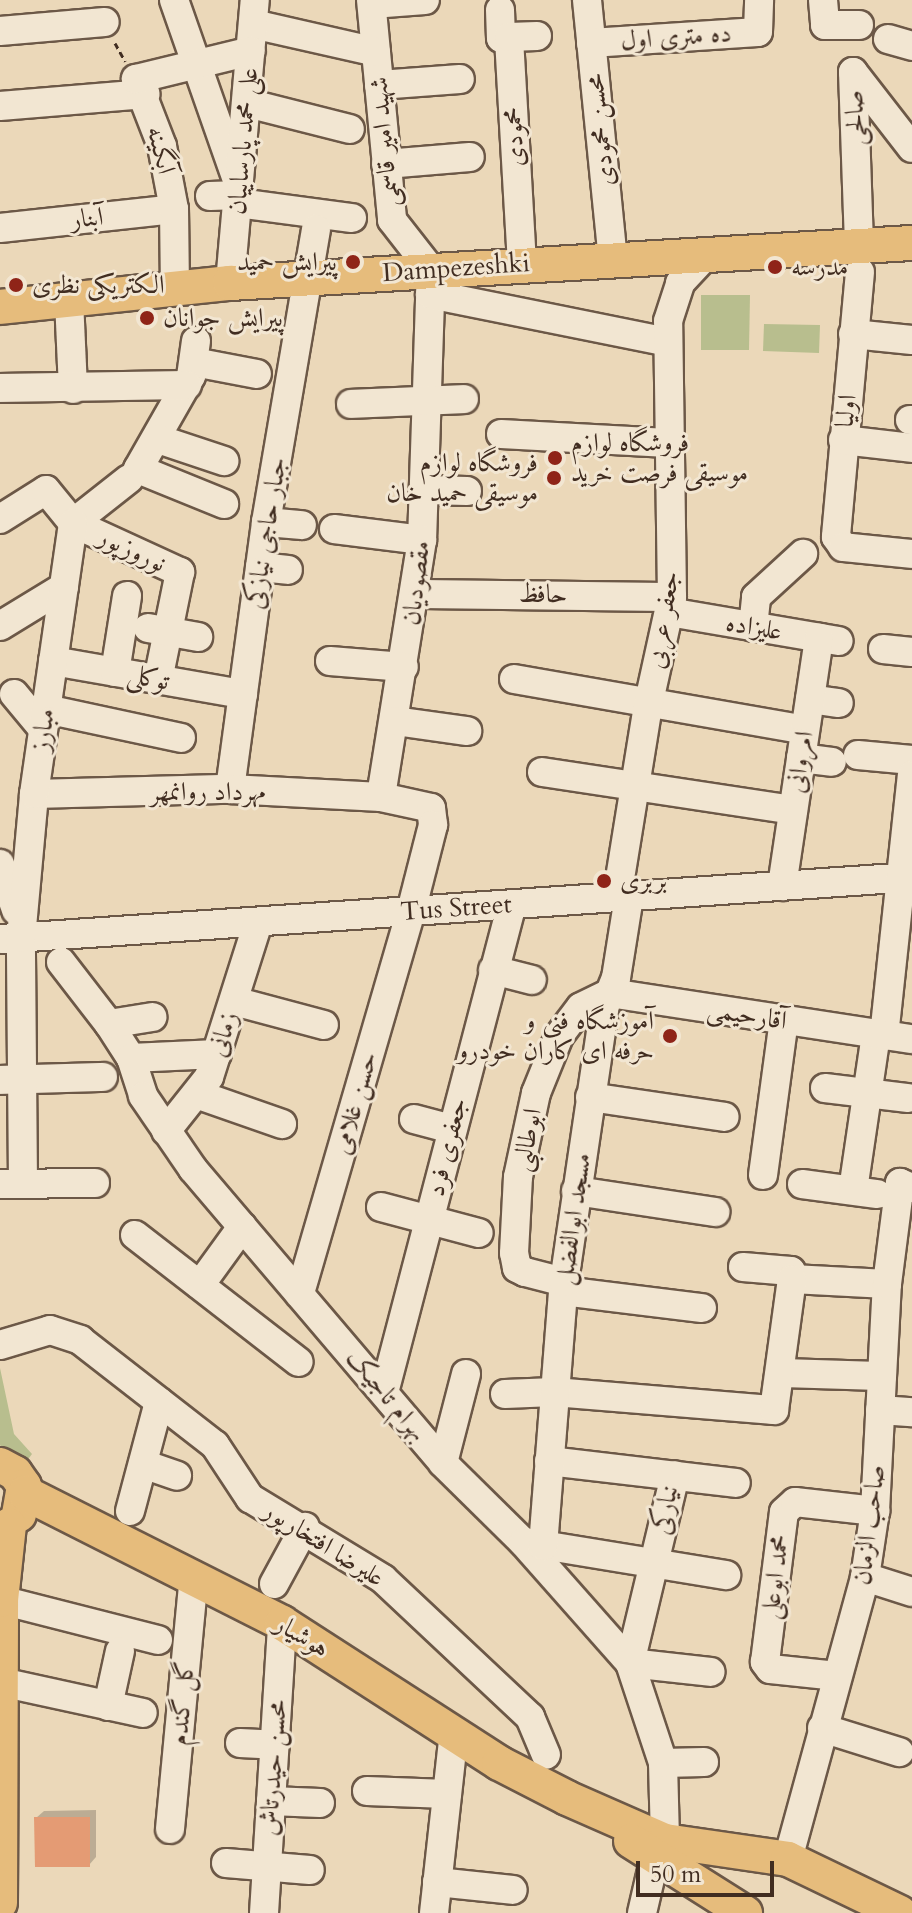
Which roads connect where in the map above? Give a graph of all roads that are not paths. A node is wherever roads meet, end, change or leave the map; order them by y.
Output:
1 (174, 0) edge
2 (425, 0) edge
3 (587, 0) edge
4 (759, 0) edge
5 (372, 2) edge
6 (500, 10) dead end
7 (824, 12) edge
8 (105, 22) road end
9 (253, 25) edge
10 (859, 25) dead end
11 (0, 31) edge
12 (591, 43) junction
13 (376, 52) junction
14 (195, 61) junction
15 (460, 79) dead end
16 (379, 85) junction
17 (141, 86) junction
18 (247, 103) junction
19 (0, 106) edge
20 (350, 129) dead end
21 (912, 148) edge
22 (470, 157) dead end
23 (386, 164) junction
24 (210, 196) dead end
25 (239, 196) junction
26 (174, 209) junction
27 (352, 218) dead end
28 (0, 228) edge
29 (316, 229) dead end
30 (912, 243) edge
31 (705, 256) junction
32 (613, 259) junction
33 (860, 260) junction
34 (522, 264) junction
35 (308, 278) junction
36 (430, 282) junction
37 (230, 283) junction
38 (175, 290) junction
39 (69, 300) junction
40 (0, 307) edge
41 (853, 334) junction
42 (912, 340) edge
43 (667, 342) junction
44 (192, 363) junction
45 (257, 374) dead end
46 (0, 388) edge
47 (73, 389) junction
48 (428, 398) junction
49 (464, 399) dead end
50 (351, 404) dead end
51 (501, 434) dead end
52 (158, 439) junction
53 (843, 440) junction
54 (668, 443) junction
55 (912, 448) edge
56 (224, 461) dead end
57 (134, 474) junction
58 (425, 490) junction
59 (467, 491) dead end
60 (224, 504) dead end
61 (0, 519) edge
62 (266, 522) junction
63 (73, 523) junction
64 (302, 525) dead end
65 (334, 529) dead end
66 (422, 540) junction
67 (803, 554) dead end
68 (912, 554) edge
69 (260, 567) junction
70 (288, 570) dead end
71 (64, 587) junction
72 (415, 594) junction
73 (127, 596) dead end
74 (670, 605) junction
75 (0, 626) edge
76 (753, 627) junction
77 (158, 630) junction
78 (198, 637) dead end
79 (829, 640) joint
80 (883, 649) dead end
81 (912, 652) edge
82 (53, 661) junction
83 (330, 661) dead end
84 (404, 667) junction
85 (115, 672) junction
86 (514, 679) dead end
87 (158, 680) junction
88 (14, 694) dead end
89 (243, 694) junction
90 (810, 699) junction
91 (839, 703) dead end
92 (648, 706) junction
93 (44, 719) junction
94 (395, 721) junction
95 (467, 731) dead end
96 (181, 738) dead end
97 (803, 744) junction
98 (912, 760) edge
99 (542, 772) dead end
100 (912, 775) edge
101 (634, 785) junction
102 (230, 789) junction
103 (34, 794) junction
104 (381, 797) junction
105 (793, 810) junction
106 (0, 864) edge
107 (906, 878) edge
108 (782, 886) junction
109 (623, 897) junction
110 (512, 904) junction
111 (411, 911) junction
112 (257, 926) junction
113 (10, 939) edge
114 (61, 962) dead end
115 (493, 970) junction
116 (532, 980) dead end
117 (610, 993) junction
118 (234, 1001) junction
119 (152, 1017) dead end
120 (784, 1020) junction
121 (109, 1024) junction
122 (324, 1025) dead end
123 (891, 1037) edge
124 (217, 1054) junction
125 (131, 1058) junction
126 (103, 1077) dead end
127 (11, 1079) edge
128 (825, 1088) dead end
129 (869, 1092) junction
130 (199, 1095) junction
131 (590, 1097) junction
132 (908, 1098) dead end
133 (725, 1117) dead end
134 (414, 1119) dead end
135 (282, 1124) dead end
136 (452, 1129) junction
137 (166, 1131) junction
138 (763, 1175) dead end
139 (95, 1183) dead end
140 (11, 1184) edge
141 (802, 1184) dead end
142 (886, 1189) edge
143 (576, 1191) junction
144 (381, 1207) dead end
145 (715, 1212) dead end
146 (428, 1219) junction
147 (242, 1227) junction
148 (479, 1233) dead end
149 (135, 1235) dead end
150 (743, 1267) dead end
151 (792, 1279) junction
152 (887, 1284) junction
153 (200, 1285) junction
154 (563, 1286) junction
155 (300, 1294) junction
156 (702, 1308) dead end
157 (0, 1345) edge
158 (299, 1362) dead end
159 (780, 1373) junction
160 (466, 1374) dead end
161 (882, 1376) junction
162 (385, 1389) junction
163 (554, 1392) junction
164 (505, 1394) dead end
165 (159, 1402) junction
166 (880, 1410) junction
167 (912, 1412) edge
168 (549, 1461) junction
169 (443, 1463) junction
170 (143, 1464) junction
171 (8, 1472) edge
172 (675, 1475) junction
173 (177, 1476) dead end
174 (736, 1483) dead end
175 (130, 1511) dead end
176 (875, 1511) junction
177 (5, 1527) edge
178 (305, 1527) junction
179 (533, 1544) junction
180 (653, 1565) junction
181 (726, 1575) dead end
182 (194, 1577) junction
183 (865, 1577) junction
184 (274, 1584) dead end
185 (912, 1592) edge
186 (1, 1600) edge
187 (282, 1623) junction
188 (158, 1640) dead end
189 (120, 1651) dead end
190 (630, 1663) junction
191 (711, 1672) dead end
192 (837, 1676) junction
193 (1, 1682) edge
194 (108, 1706) junction
195 (143, 1713) dead end
196 (822, 1728) junction
197 (454, 1731) junction
198 (240, 1743) dead end
199 (275, 1745) junction
200 (899, 1752) dead end
201 (546, 1755) dead end
202 (704, 1762) dead end
203 (663, 1763) junction
204 (367, 1791) dead end
205 (447, 1794) junction
206 (271, 1801) junction
207 (320, 1803) dead end
208 (170, 1829) dead end
209 (660, 1849) junction
210 (751, 1856) junction
211 (788, 1859) junction
212 (226, 1863) dead end
213 (267, 1867) junction
214 (310, 1870) dead end
215 (437, 1882) junction
216 (513, 1890) dead end
217 (0, 1903) edge
218 (738, 1908) edge
219 (264, 1913) edge
220 (434, 1913) edge
221 (642, 1913) edge
222 (900, 1913) edge

1 - 14 street
2 - 5 street
3 - 12 street, محسن محمودی
4 - 12 street, ده متری اول
5 - 13 street, شهید امیر قاسمی
6 - 34 street, محمودی
7 - 10 street
8 - 11 street
9 - 13 street
9 - 14 street
9 - 18 street, علی محمد پارساییان
12 - 32 street, محسن محمودی
13 - 16 street, شهید امیر قاسمی
14 - 17 street
14 - 25 street
15 - 16 street
16 - 23 street, شهید امیر قاسمی
17 - 19 street
17 - 26 street, آبگینه
18 - 20 street
18 - 25 street, علی محمد پارساییان
21 - 33 street, صالحی
22 - 23 street
23 - 36 street, شهید امیر قاسمی
24 - 25 street
25 - 27 street
25 - 37 street, علی محمد پارساییان
26 - 28 street, آبنار
26 - 38 street, آبگینه
29 - 35 street, جبار حاجی نیازکی
30 - 33 main road, Dampezeshki
31 - 32 main road, Dampezeshki
31 - 33 main road, Dampezeshki
31 - 43 street, جعفر عربی
32 - 34 main road, Dampezeshki
33 - 41 street, اولیا
34 - 36 main road, Dampezeshki
35 - 36 main road, Dampezeshki
35 - 37 main road, Dampezeshki
35 - 62 street, جبار حاجی نیازکی
36 - 43 street
36 - 48 street, مقصودیان
37 - 38 main road, Dampezeshki
38 - 39 main road, Dampezeshki
39 - 40 main road, Dampezeshki
39 - 47 street
41 - 42 street
41 - 53 street, اولیا
43 - 54 street, جعفر عربی
44 - 45 street
44 - 47 street
44 - 52 street
46 - 47 street
48 - 49 street
48 - 50 street
48 - 58 street, مقصودیان
51 - 54 street
52 - 56 street
52 - 57 street
53 - 55 street
53 - 68 street, اولیا
54 - 74 street, جعفر عربی
57 - 60 street
57 - 63 street
58 - 59 street
58 - 66 street, مقصودیان
61 - 63 street
62 - 64 street
62 - 69 street, جبار حاجی نیازکی
63 - 71 street, مبارز
63 - 77 street, نوروزپور
65 - 66 street
66 - 72 street, مقصودیان
67 - 76 street
69 - 70 street
69 - 89 street, جبار حاجی نیازکی
71 - 75 street
71 - 82 street, مبارز
72 - 74 street, حافظ
72 - 84 street, مقصودیان
73 - 85 street
74 - 76 street, علیزاده
74 - 92 street, جعفر عربی
76 - 79 street, علیزاده
77 - 78 street
77 - 87 street, نوروزپور
79 - 90 street, امروانی
80 - 81 street
82 - 85 street, توکلی
82 - 93 street, مبارز
83 - 84 street
84 - 94 street, مقصودیان
85 - 87 street, توکلی
86 - 92 street
87 - 89 street, توکلی
88 - 93 street
89 - 102 street, جبار حاجی نیازکی
90 - 91 street
90 - 97 street, امروانی
92 - 97 street
92 - 101 street, جعفر عربی
93 - 96 street
93 - 103 street, مبارز
94 - 95 street
94 - 104 street, مقصودیان
97 - 98 street
97 - 105 street, امروانی
99 - 101 street
100 - 107 street, صاحب الزمان
101 - 105 street
101 - 109 street, جعفر عربی
102 - 103 street, مهرداد روانمهر
102 - 104 street, مهرداد روانمهر
103 - 113 street, مبارز
104 - 111 street, مهرداد روانمهر
105 - 108 street, امروانی
106 - 113 street
107 - 108 street, Tus Street
107 - 123 street, صاحب الزمان
108 - 109 street, Tus Street
109 - 110 street, Tus Street
109 - 117 street, مسجد ابوالفضل
110 - 111 street, Tus Street
110 - 115 street, جعفری فرد
111 - 112 street, Tus Street
111 - 155 street, حسن غلامی
112 - 113 street, Tus Street
112 - 118 street, زمانی
113 - 127 street
114 - 121 street, بهرام تاجیک
115 - 116 street
115 - 136 street, جعفری فرد
117 - 120 street, آقارحیمی
117 - 131 street, مسجد ابوالفضل
117 - 154 street, ابوطالبی
118 - 122 street
118 - 124 street, زمانی
119 - 121 street
120 - 123 street, آقارحیمی
120 - 138 street
121 - 125 street, بهرام تاجیک
123 - 129 street, صاحب الزمان
124 - 125 street
124 - 130 street, زمانی
125 - 137 street, بهرام تاجیک
126 - 127 street
127 - 140 street
128 - 129 street
129 - 132 street
129 - 142 street, صاحب الزمان
130 - 135 street
130 - 137 street, زمانی
131 - 133 street
131 - 143 street, مسجد ابوالفضل
134 - 136 street
136 - 146 street, جعفری فرد
137 - 147 street, بهرام تاجیک
139 - 140 street
141 - 142 street
142 - 152 street, صاحب الزمان
143 - 145 street
143 - 154 street, مسجد ابوالفضل
144 - 146 street
146 - 148 street
146 - 162 street, جعفری فرد
147 - 153 street
147 - 155 street, بهرام تاجیک
149 - 153 street
150 - 151 street
151 - 152 street
151 - 159 street
152 - 161 street, صاحب الزمان
153 - 158 street
154 - 156 street
154 - 163 street, مسجد ابوالفضل
155 - 162 street, بهرام تاجیک
157 - 165 street, علیرضا افتخارپور
159 - 161 street
159 - 163 street
160 - 169 street
161 - 166 street, صاحب الزمان
162 - 169 street, بهرام تاجیک
163 - 164 street
163 - 168 street, مسجد ابوالفضل
165 - 170 street
165 - 178 street, علیرضا افتخارپور
166 - 167 street
166 - 176 street, صاحب الزمان
168 - 172 street, نیارکی
168 - 179 street, مسجد ابوالفضل
169 - 179 street, بهرام تاجیک
170 - 173 street
170 - 175 street
171 - 177 main road
171 - 182 main road, هوشیار
172 - 174 street
172 - 180 street, نیارکی
176 - 183 street, صاحب الزمان
176 - 192 street, محمد ابوعلی
177 - 186 main road
178 - 184 street
178 - 201 street, علیرضا افتخارپور
179 - 180 street
179 - 190 street, بهرام تاجیک
180 - 181 street
180 - 190 street, نیارکی
182 - 187 main road, هوشیار
182 - 208 street, گل گندم
183 - 185 street
183 - 192 street, صاحب الزمان
186 - 188 street
186 - 193 main road
187 - 197 main road, هوشیار
187 - 199 street, محسن حیدرتاش
189 - 194 street
190 - 191 street
190 - 203 street, بهرام تاجیک
192 - 196 street, صاحب الزمان
193 - 194 street
193 - 217 main road
194 - 195 street
196 - 200 street
196 - 211 street, صاحب الزمان
197 - 205 street
197 - 209 main road, هوشیار
198 - 199 street
199 - 206 street, محسن حیدرتاش
202 - 203 street
203 - 209 street, بهرام تاجیک
204 - 205 street
205 - 215 street
206 - 207 street
206 - 213 street, محسن حیدرتاش
209 - 210 main road
209 - 218 main road, هوشیار
209 - 221 street, بهرام تاجیک
210 - 211 main road
210 - 218 main road
211 - 222 main road
212 - 213 street
213 - 214 street
213 - 219 street, محسن حیدرتاش
215 - 216 street
215 - 220 street

